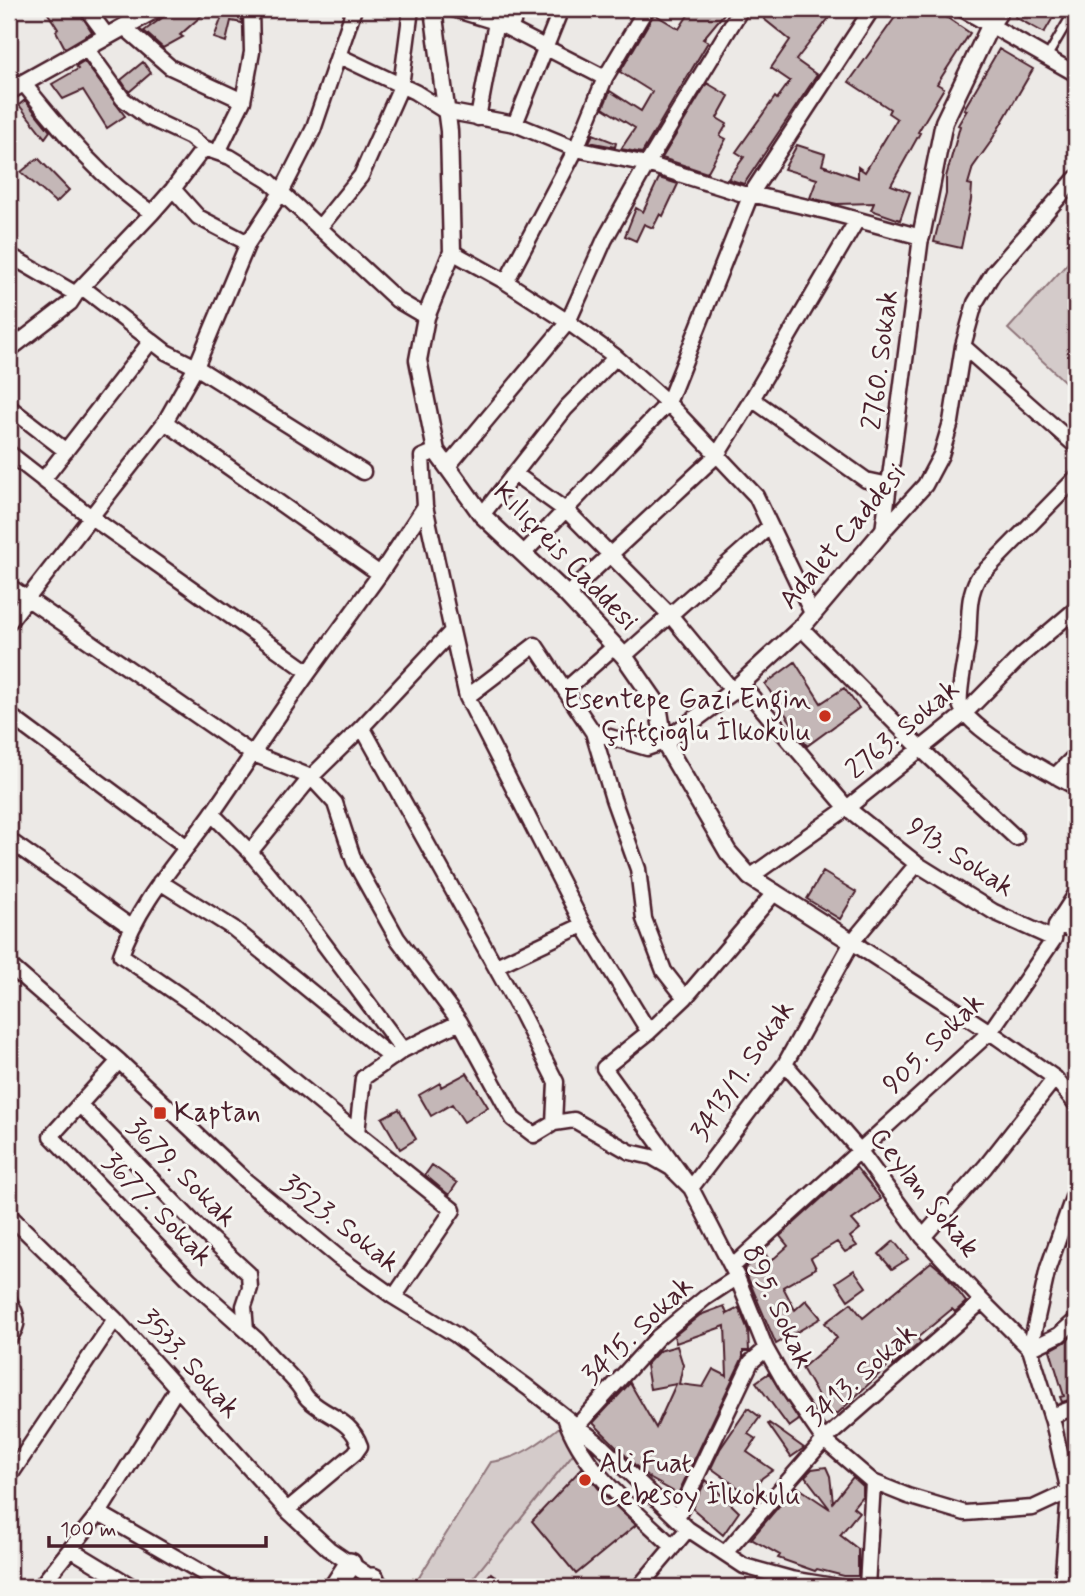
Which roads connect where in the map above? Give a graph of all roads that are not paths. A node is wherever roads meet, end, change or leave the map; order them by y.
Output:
1 (87, 9) edge
2 (156, 9) edge
3 (251, 9) edge
4 (354, 9) edge
5 (411, 9) edge
6 (433, 9) edge
7 (453, 9) edge
8 (518, 9) edge
9 (561, 9) edge
10 (646, 9) edge
11 (741, 9) edge
12 (872, 9) edge
13 (962, 9) edge
14 (1001, 9) edge
15 (1075, 9) edge
16 (503, 26) junction
17 (990, 26) junction
18 (124, 27) junction
19 (107, 36) junction
20 (545, 46) junction
21 (86, 48) junction
22 (339, 56) junction
23 (1047, 58) junction
24 (1076, 74) edge
25 (605, 78) junction
26 (23, 83) junction
27 (401, 86) junction
28 (9, 91) edge
29 (243, 101) junction
30 (445, 111) junction
31 (478, 118) junction
32 (515, 124) junction
33 (576, 149) junction
34 (211, 150) junction
35 (647, 164) junction
36 (1076, 178) edge
37 (173, 189) junction
38 (282, 191) junction
39 (751, 194) junction
40 (152, 213) junction
41 (858, 220) junction
42 (319, 228) junction
43 (921, 237) junction
44 (248, 243) junction
45 (452, 252) junction
46 (9, 255) edge
47 (506, 282) junction
48 (79, 290) junction
49 (426, 317) junction
50 (568, 322) junction
51 (150, 341) junction
52 (964, 346) junction
53 (9, 350) edge
54 (616, 357) junction
55 (196, 367) junction
56 (752, 399) junction
57 (668, 403) junction
58 (9, 407) edge
59 (165, 422) junction
60 (1076, 446) edge
61 (66, 451) junction
62 (436, 451) junction
63 (9, 453) edge
64 (717, 454) junction
65 (447, 466) junction
66 (362, 472) dead end
67 (515, 474) junction
68 (1076, 478) edge
69 (43, 480) junction
70 (889, 485) junction
71 (425, 506) junction
72 (564, 510) junction
73 (482, 515) junction
74 (91, 517) junction
75 (770, 526) junction
76 (883, 531) junction
77 (524, 553) junction
78 (611, 555) junction
79 (380, 574) junction
80 (9, 586) edge
81 (567, 595) junction
82 (26, 598) junction
83 (1076, 609) edge
84 (813, 612) junction
85 (671, 615) junction
86 (9, 622) edge
87 (801, 628) junction
88 (452, 631) junction
89 (620, 651) junction
90 (309, 672) junction
91 (737, 687) junction
92 (565, 690) junction
93 (467, 697) junction
94 (964, 714) junction
95 (9, 715) edge
96 (362, 727) junction
97 (593, 732) junction
98 (664, 742) junction
99 (921, 748) junction
100 (251, 753) junction
101 (1076, 755) edge
102 (1055, 776) junction
103 (311, 777) junction
104 (1076, 787) edge
105 (847, 808) junction
106 (212, 814) junction
107 (1016, 838) dead end
108 (9, 840) edge
109 (187, 847) junction
110 (250, 852) junction
111 (917, 864) junction
112 (750, 877) junction
113 (160, 882) junction
114 (775, 892) junction
115 (1076, 894) edge
116 (583, 925) junction
117 (131, 927) junction
118 (1076, 930) edge
119 (1055, 932) junction
120 (852, 942) junction
121 (9, 965) edge
122 (496, 966) junction
123 (685, 998) junction
124 (460, 1022) junction
125 (649, 1032) junction
126 (990, 1032) junction
127 (398, 1054) junction
128 (119, 1061) junction
129 (785, 1064) junction
130 (1055, 1079) junction
131 (1076, 1104) edge
132 (80, 1105) junction
133 (554, 1123) junction
134 (357, 1133) junction
135 (859, 1150) junction
136 (691, 1188) junction
137 (1076, 1193) edge
138 (9, 1215) edge
139 (923, 1237) junction
140 (735, 1272) junction
141 (394, 1297) junction
142 (9, 1300) edge
143 (982, 1301) junction
144 (115, 1319) junction
145 (1076, 1320) edge
146 (246, 1330) junction
147 (9, 1338) edge
148 (766, 1349) junction
149 (1030, 1349) junction
150 (177, 1388) junction
151 (1076, 1407) edge
152 (564, 1416) junction
153 (1051, 1416) junction
154 (577, 1426) junction
155 (824, 1440) junction
156 (9, 1477) edge
157 (873, 1482) junction
158 (1073, 1490) edge
159 (287, 1510) junction
160 (99, 1513) junction
161 (677, 1518) junction
162 (688, 1530) junction
163 (673, 1547) junction
164 (72, 1549) junction
165 (725, 1553) junction
166 (350, 1564) junction
167 (787, 1583) edge
168 (375, 1585) edge
169 (40, 1587) edge
170 (133, 1587) edge
171 (227, 1587) edge
172 (335, 1587) edge
173 (639, 1587) edge
174 (839, 1587) edge
175 (867, 1587) edge
176 (1062, 1587) edge

1 - 19 street
2 - 18 street
3 - 29 street
4 - 22 street
5 - 27 street
6 - 30 street, Kılıçreis Caddesi
7 - 16 street
8 - 16 street
9 - 20 street
10 - 25 street
11 - 35 street
12 - 39 street
13 - 17 street
14 - 17 street
15 - 23 lane
16 - 20 street
16 - 31 street
17 - 23 street
17 - 43 street
18 - 19 street
18 - 29 street
19 - 21 street
20 - 25 street
20 - 32 street
21 - 26 street
21 - 34 street
22 - 27 street
22 - 38 street
23 - 24 street
25 - 33 street
26 - 28 street
26 - 40 street
27 - 30 street
27 - 42 street
29 - 34 street
30 - 31 street
30 - 45 street, Kılıçreis Caddesi
31 - 32 street
32 - 33 street
33 - 35 street
33 - 47 street
34 - 37 street
34 - 38 street
35 - 39 street
35 - 50 street
36 - 52 street, Adalet Caddesi
37 - 40 street
37 - 44 street
38 - 42 street
38 - 44 street
39 - 41 street
39 - 57 street
40 - 48 street
41 - 43 street
41 - 56 street
42 - 49 street
43 - 70 street, 2760. Sokak
44 - 55 street
45 - 47 street
45 - 49 street, Kılıçreis Caddesi
46 - 48 street
47 - 50 street
48 - 51 street
48 - 53 street
49 - 62 street, Kılıçreis Caddesi
50 - 54 street
50 - 65 street
51 - 55 street
51 - 61 street
52 - 60 street
52 - 76 street, Adalet Caddesi
54 - 57 street
54 - 67 street
55 - 59 street
55 - 66 street
56 - 64 street
56 - 70 street
57 - 64 street
57 - 72 street
58 - 61 street
59 - 74 street
59 - 79 street
61 - 69 street
62 - 65 street, Kılıçreis Caddesi
62 - 71 street
63 - 69 street
64 - 75 street
64 - 78 street
65 - 73 street, Kılıçreis Caddesi
67 - 72 street, 913. Sokak
67 - 73 street
68 - 94 street
69 - 74 street
70 - 76 street, 2760. Sokak
71 - 79 street
71 - 88 street
72 - 77 street
72 - 78 street, 913. Sokak
73 - 77 street, Kılıçreis Caddesi
74 - 82 street
74 - 90 street
75 - 84 street
75 - 85 street
76 - 84 street, Adalet Caddesi
77 - 81 street, Kılıçreis Caddesi
78 - 81 street
78 - 85 street, 913. Sokak
79 - 90 street
80 - 82 street
81 - 89 street, Kılıçreis Caddesi
82 - 86 street
82 - 100 street
83 - 94 street, 2763. Sokak
84 - 87 street, Adalet Caddesi
85 - 89 street
85 - 91 street, 913. Sokak
87 - 91 street, Adalet Caddesi
87 - 99 street
88 - 93 street
88 - 96 street
89 - 92 street
89 - 98 street, Kılıçreis Caddesi
90 - 100 street
91 - 98 street, Adalet Caddesi
91 - 105 street, 913. Sokak
92 - 93 street
92 - 97 street
93 - 116 street
94 - 99 street, 2763. Sokak
94 - 102 street
95 - 109 street
96 - 103 street
96 - 122 street
97 - 98 street
97 - 123 street
98 - 112 street, Kılıçreis Caddesi
99 - 105 street, 2763. Sokak
99 - 107 street
100 - 103 street
100 - 106 street
101 - 102 street
102 - 104 street
103 - 110 street
103 - 124 street
105 - 111 street, 913. Sokak
105 - 112 street, 2763. Sokak
106 - 109 street
106 - 110 street
108 - 117 street
109 - 113 street
110 - 127 street
111 - 119 street, 913. Sokak
111 - 120 street, 3413/1. Sokak
112 - 114 street, Kılıçreis Caddesi
113 - 117 street
113 - 127 street
114 - 120 street, Kılıçreis Caddesi
114 - 123 street
115 - 119 street, 905. Sokak
116 - 122 street
116 - 125 street
117 - 134 street
118 - 119 street, 913. Sokak
119 - 126 street, 905. Sokak
120 - 126 street
120 - 129 street, 3413/1. Sokak
121 - 128 street, 3523. Sokak
122 - 133 street
123 - 125 street
124 - 127 street
124 - 133 street
125 - 136 street, 895. Sokak
126 - 130 street
126 - 135 street, 905. Sokak
127 - 134 street
128 - 132 street
128 - 141 street, 3523. Sokak
129 - 135 street, Ceylan Sokak
129 - 136 street, 3413/1. Sokak
130 - 131 street
130 - 139 street
132 - 146 street, 3679. Sokak
132 - 146 street, 3677. Sokak
133 - 136 street
134 - 141 street
135 - 139 street, Ceylan Sokak
135 - 140 street, 3415. Sokak
136 - 140 street, 895. Sokak
137 - 149 street
138 - 144 street, 3533. Sokak
139 - 143 street, Ceylan Sokak
140 - 148 street, 895. Sokak
140 - 154 street, 3415. Sokak
141 - 152 street, 3523. Sokak
142 - 147 street
143 - 149 street, Ceylan Sokak
143 - 155 street, 3413. Sokak
144 - 150 street, 3533. Sokak
144 - 156 street
145 - 149 street
146 - 159 street, 3677. Sokak
148 - 155 street, 895. Sokak
148 - 161 street
149 - 153 street
150 - 159 street, 3533. Sokak
150 - 160 street
151 - 153 street
152 - 154 street, 3523. Sokak
152 - 163 street
153 - 158 street
154 - 161 street, 3523. Sokak
155 - 157 street, 895. Sokak
155 - 165 street, 3413. Sokak
157 - 158 street, 895. Sokak
157 - 175 street
158 - 176 street
159 - 166 street, 3533. Sokak
160 - 164 street
160 - 171 street
161 - 162 street, 3523. Sokak
162 - 163 street
162 - 165 street, 3523. Sokak
163 - 173 street
164 - 169 street
164 - 170 street
165 - 167 street, 3523. Sokak
166 - 168 street, 3533. Sokak
166 - 172 main road
167 - 174 street, 3523. Sokak

